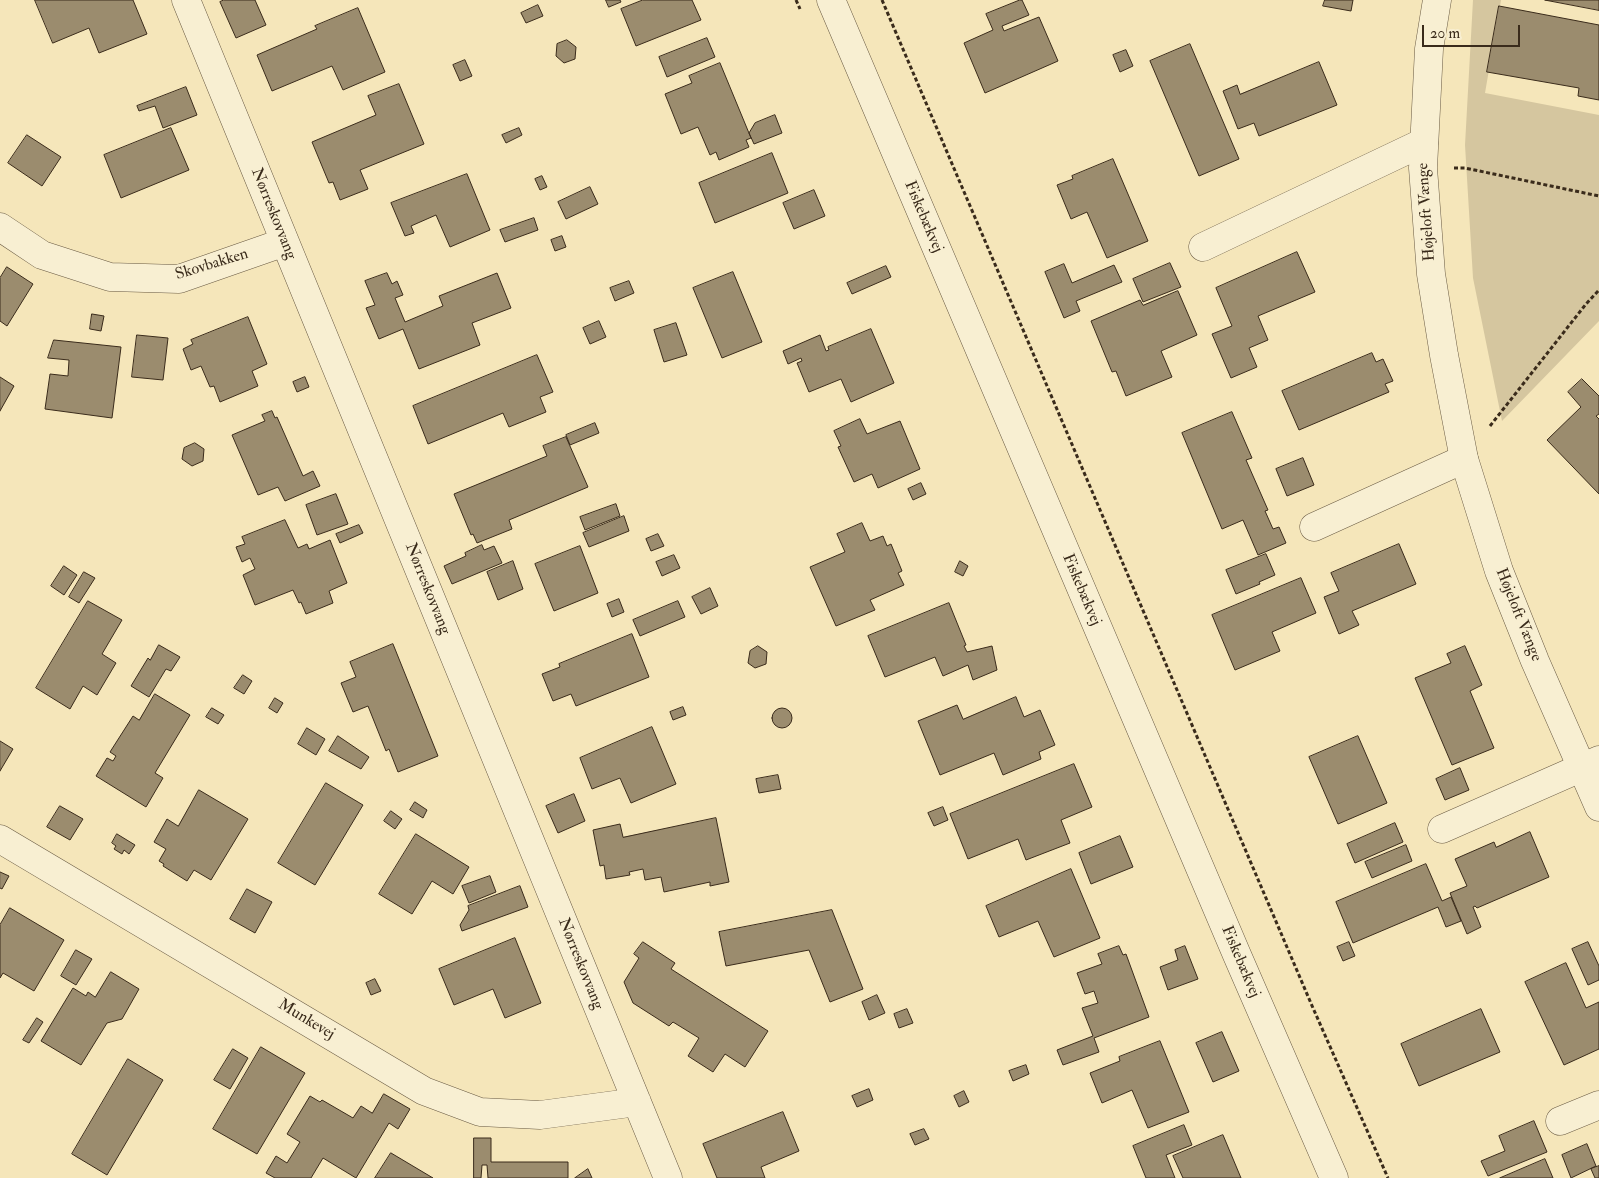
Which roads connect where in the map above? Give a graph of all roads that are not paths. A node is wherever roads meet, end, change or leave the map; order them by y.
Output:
1 (186, 0) edge
2 (831, 0) edge
3 (1436, 0) edge
4 (1424, 155) junction
5 (0, 227) edge
6 (285, 242) junction
7 (1203, 247) dead end
8 (1464, 459) junction
9 (1314, 527) dead end
10 (1590, 764) edge
11 (1599, 807) edge
12 (1442, 829) dead end
13 (0, 839) edge
14 (637, 1102) junction
15 (1599, 1105) edge
16 (1560, 1120) dead end
17 (668, 1178) edge
18 (1334, 1178) edge

1 - 6 street, Nørreskovvang
2 - 18 street, Fiskebækvej
3 - 4 street, Højeloft Vænge
4 - 7 street, Højeloft Vænge
4 - 8 street, Højeloft Vænge
5 - 6 street, Skovbakken
6 - 14 street, Nørreskovvang
8 - 9 street
8 - 10 street, Højeloft Vænge
10 - 11 street, Højeloft Vænge
10 - 12 street
13 - 14 street, Munkevej
14 - 17 street, Nørreskovvang
15 - 16 street

